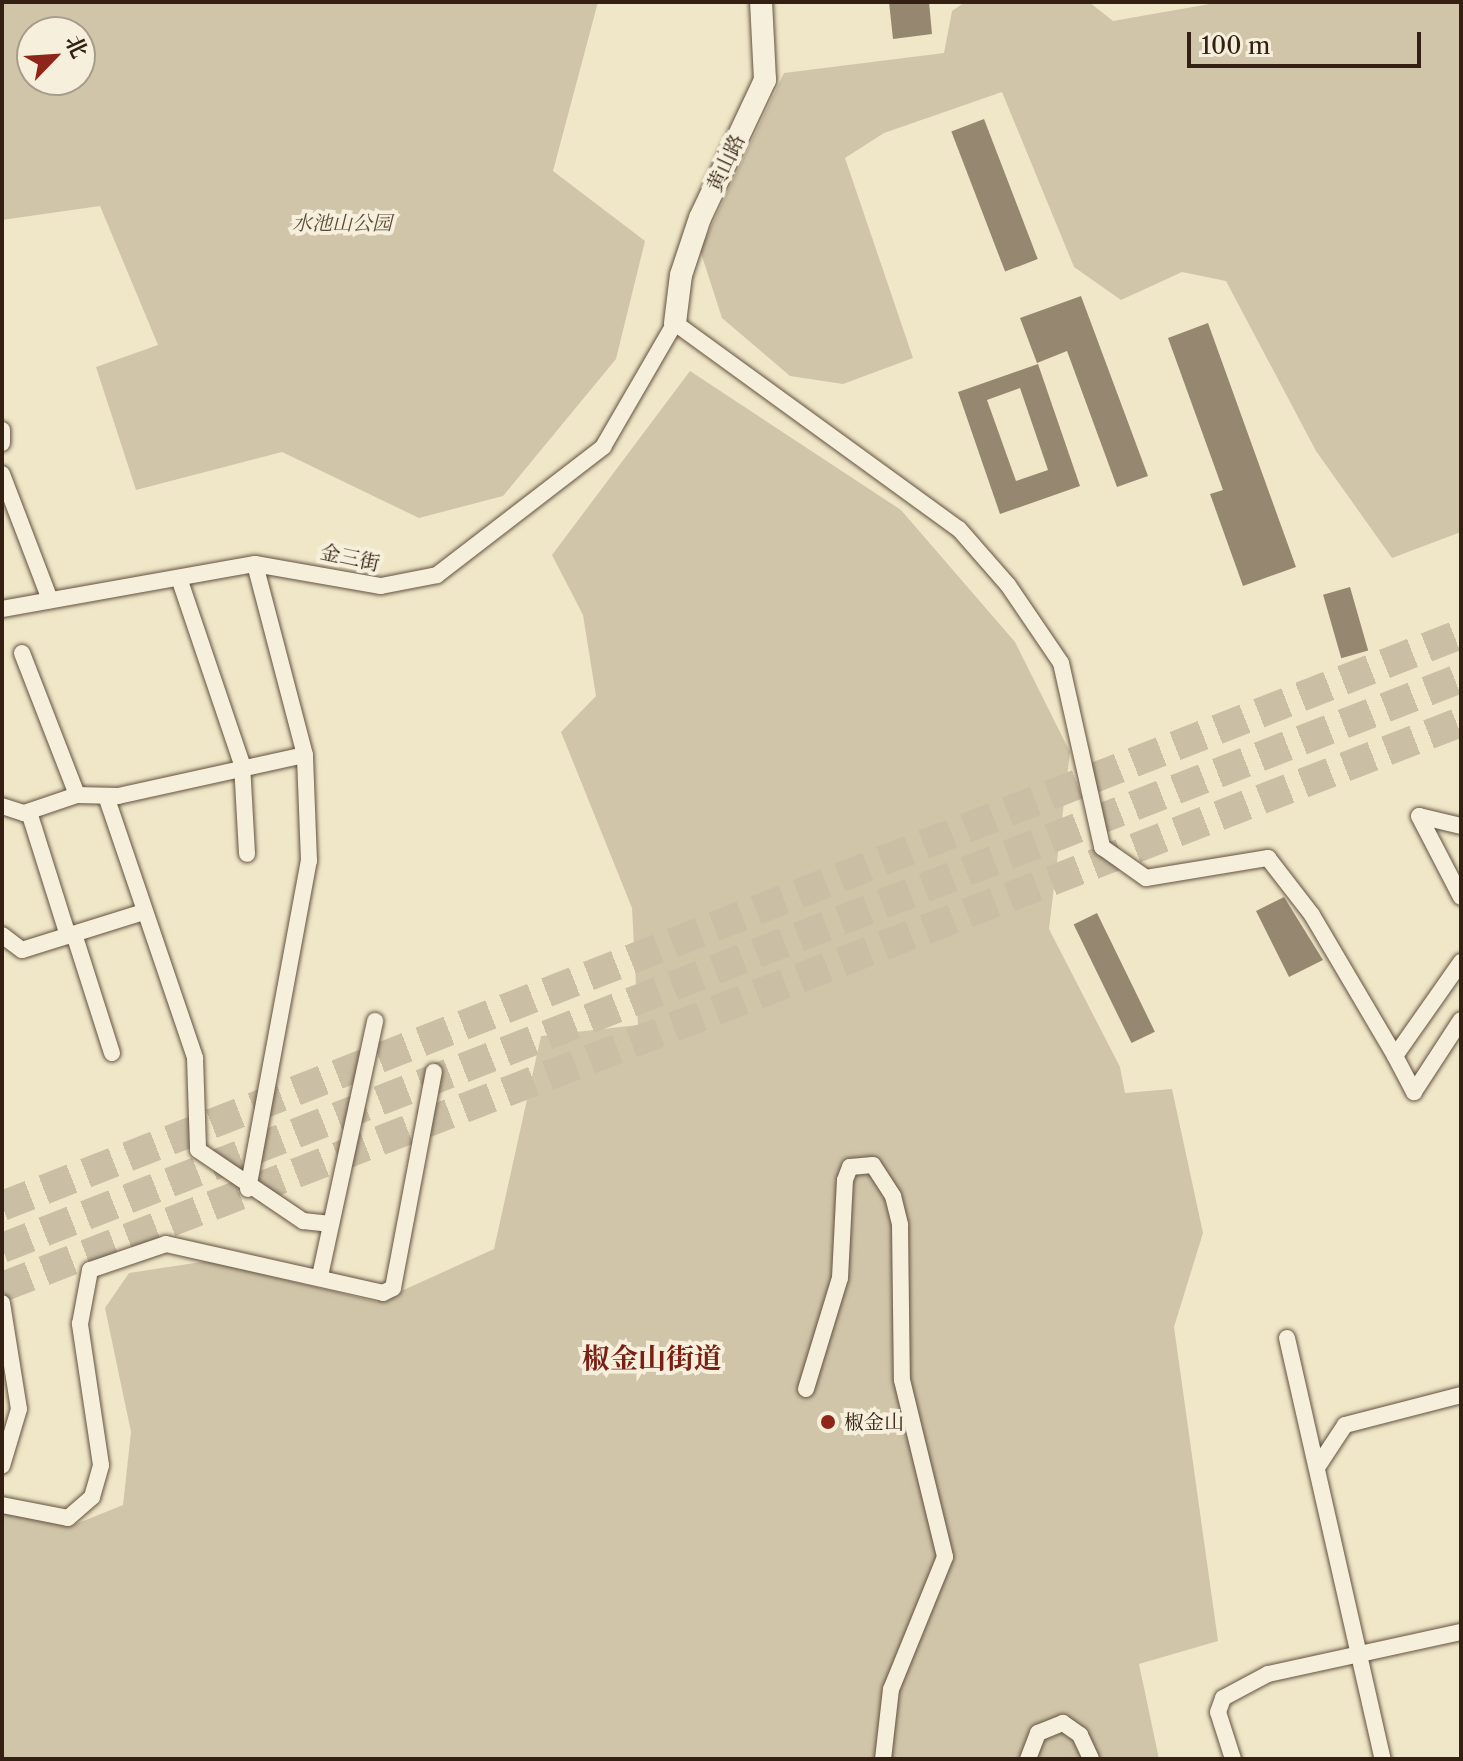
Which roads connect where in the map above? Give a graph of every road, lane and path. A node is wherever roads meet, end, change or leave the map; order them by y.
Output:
1 (761, 2) edge
2 (675, 323) junction
3 (2, 430) edge
4 (2, 443) edge
5 (2, 474) edge
6 (255, 564) junction
7 (179, 578) junction
8 (50, 600) junction
9 (2, 609) edge
10 (22, 653) dead end
11 (305, 755) junction
12 (242, 764) junction
13 (77, 795) junction
14 (106, 796) junction
15 (2, 806) edge
16 (29, 812) junction
17 (1461, 826) edge
18 (247, 854) dead end
19 (1461, 897) edge
20 (143, 912) junction
21 (2, 935) edge
22 (71, 935) junction
23 (1461, 962) edge
24 (1461, 1020) edge
25 (375, 1021) dead end
26 (112, 1053) dead end
27 (1395, 1056) junction
28 (434, 1072) dead end
29 (248, 1189) junction
30 (331, 1224) junction
31 (320, 1276) junction
32 (2, 1303) edge
33 (1287, 1338) dead end
34 (806, 1389) dead end
35 (1461, 1395) edge
36 (2, 1466) edge
37 (1318, 1466) junction
38 (2, 1505) edge
39 (1461, 1632) edge
40 (1360, 1656) junction
41 (883, 1759) edge
42 (1028, 1759) edge
43 (1091, 1759) edge
44 (1233, 1759) edge
45 (1383, 1759) edge

1 - 2 street, 黄山路
2 - 6 street, 金三街
2 - 27 street
3 - 4 street
5 - 8 street
6 - 7 street, 金三街
6 - 11 street
7 - 8 street, 金三街
7 - 12 street
8 - 9 street, 金三街
10 - 13 street
11 - 12 street
11 - 29 street
12 - 14 street
12 - 18 street
13 - 14 street
13 - 16 street
14 - 20 street
15 - 16 street
16 - 22 street
17 - 19 street
20 - 22 street
20 - 29 street
21 - 22 street
22 - 26 street
23 - 27 street
24 - 27 street
25 - 30 street
28 - 31 street
29 - 30 street
30 - 31 street
31 - 38 street
32 - 36 street
33 - 37 street
34 - 41 street
35 - 37 street
37 - 40 street
39 - 40 street
40 - 44 street
40 - 45 street
42 - 43 street

